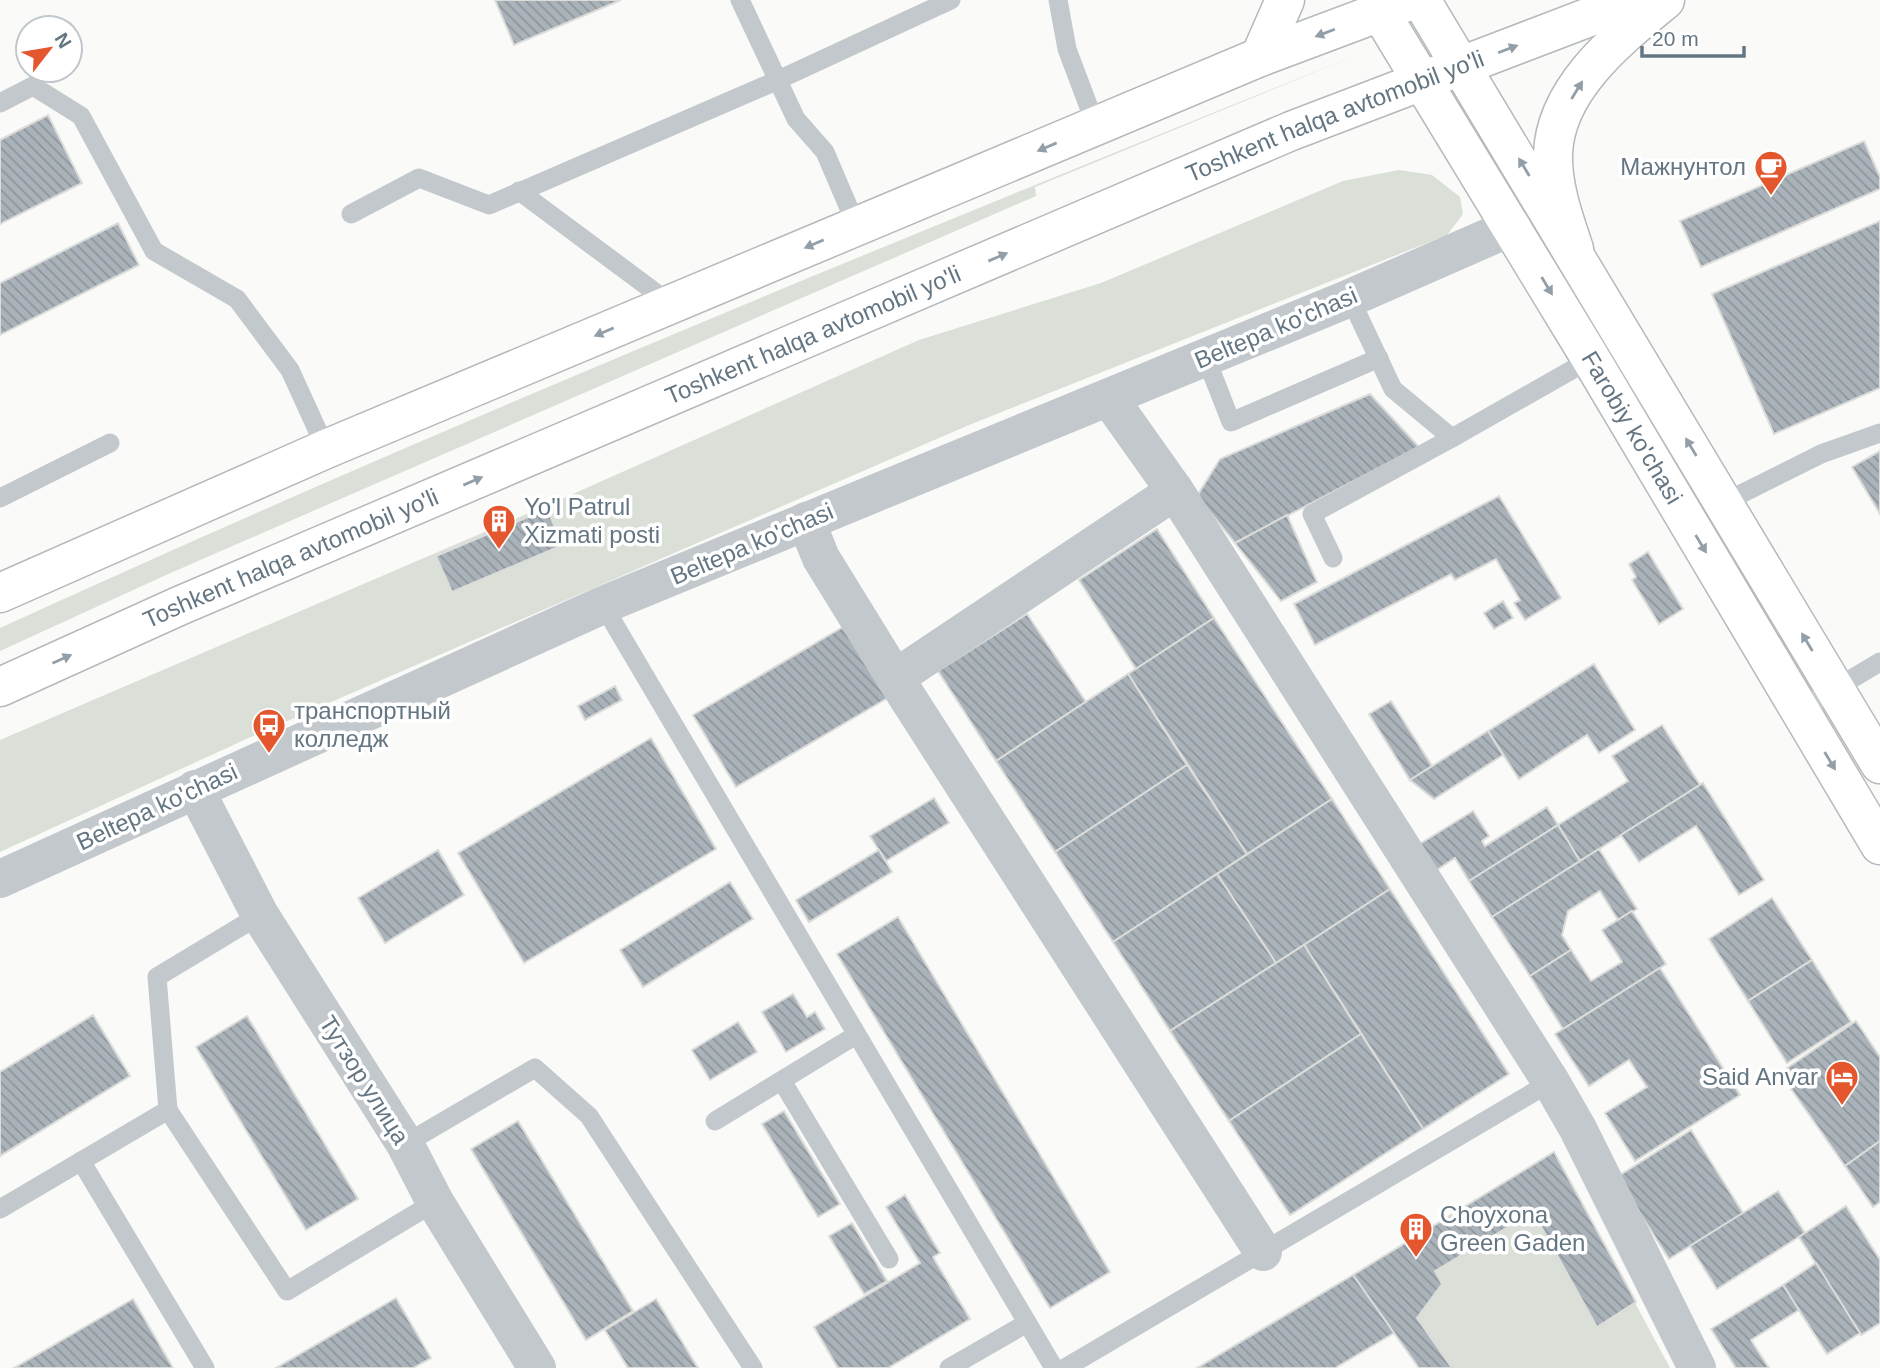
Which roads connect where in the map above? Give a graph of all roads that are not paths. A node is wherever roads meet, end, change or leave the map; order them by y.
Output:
1 (740, 0) edge
2 (951, 0) edge
3 (1058, 0) edge
4 (1285, 0) edge
5 (1422, 0) edge
6 (1634, 0) edge
7 (1665, 0) edge
8 (1396, 6) edge
9 (1261, 57) junction
10 (1462, 67) junction
11 (776, 81) junction
12 (1422, 82) junction
13 (0, 103) edge
14 (1096, 126) junction
15 (519, 191) junction
16 (351, 214) dead end
17 (857, 227) junction
18 (1512, 227) junction
19 (1574, 249) junction
20 (1350, 298) junction
21 (671, 304) junction
22 (1206, 358) junction
23 (1379, 358) junction
24 (1591, 359) junction
25 (1109, 398) junction
26 (1880, 433) edge
27 (1452, 438) junction
28 (110, 443) dead end
29 (326, 449) junction
30 (1175, 491) junction
31 (0, 498) edge
32 (1723, 503) junction
33 (806, 521) junction
34 (1333, 558) dead end
35 (0, 593) edge
36 (603, 605) junction
37 (1880, 662) edge
38 (895, 678) junction
39 (0, 688) edge
40 (1835, 688) junction
41 (1800, 710) junction
42 (1880, 764) edge
43 (195, 789) junction
44 (1880, 845) edge
45 (0, 880) edge
46 (260, 915) junction
47 (856, 1035) junction
48 (782, 1081) junction
49 (1551, 1082) junction
50 (168, 1111) junction
51 (715, 1121) dead end
52 (405, 1144) junction
53 (82, 1161) junction
54 (435, 1202) junction
55 (0, 1209) edge
56 (1263, 1252) junction
57 (889, 1259) dead end
58 (1027, 1323) junction
59 (205, 1368) edge
60 (537, 1368) edge
61 (753, 1368) edge
62 (949, 1368) edge
63 (1054, 1368) edge
64 (1065, 1368) edge
65 (1697, 1368) edge

1 - 11 lane
2 - 11 lane
3 - 14 lane
4 - 9 main road
5 - 10 main road, Farobiy ko'chasi
10 -> 6 main road, Toshkent halqa avtomobil yo'li
19 -> 7 main road
8 -> 9 main road
8 - 12 main road, Farobiy ko'chasi
9 - 14 main road
10 - 12 main road, Toshkent halqa avtomobil yo'li
19 -> 10 main road, Farobiy ko'chasi
11 - 15 lane
11 - 17 lane
12 - 18 main road, Farobiy ko'chasi
39 -> 12 main road, Toshkent halqa avtomobil yo'li
13 - 29 lane
14 -> 17 main road
15 - 16 lane
15 - 21 lane
17 -> 21 main road
18 - 20 street, Beltepa ko'chasi
18 -> 24 main road, Farobiy ko'chasi
32 -> 19 main road, Farobiy ko'chasi
20 - 22 street, Beltepa ko'chasi
20 - 23 lane
21 -> 29 main road
22 - 23 lane
22 - 25 street, Beltepa ko'chasi
23 - 27 lane
24 - 27 lane
24 -> 41 main road, Farobiy ko'chasi
25 - 30 street
25 - 33 street, Beltepa ko'chasi
26 - 32 lane
27 - 34 lane
28 - 31 lane
29 - 35 main road
30 - 38 street
30 - 49 street
40 -> 32 main road, Farobiy ko'chasi
33 - 36 street, Beltepa ko'chasi
33 - 38 street
36 - 43 street, Beltepa ko'chasi
36 - 47 lane
37 - 40 lane
38 - 56 street
40 - 41 lane
40 - 42 main road, Farobiy ko'chasi
41 -> 44 main road, Farobiy ko'chasi
43 - 45 street, Beltepa ko'chasi
43 - 46 street, Тутзор улица
46 - 50 lane
46 - 52 street, Тутзор улица
47 - 48 lane
47 - 58 lane
48 - 51 lane
48 - 57 lane
49 - 56 lane
49 - 65 street
50 - 53 lane
50 - 54 lane
52 - 54 street, Тутзор улица
52 - 61 lane
53 - 55 lane
53 - 59 lane
54 - 60 street, Тутзор улица
56 - 64 lane
58 - 62 lane
58 - 63 lane

